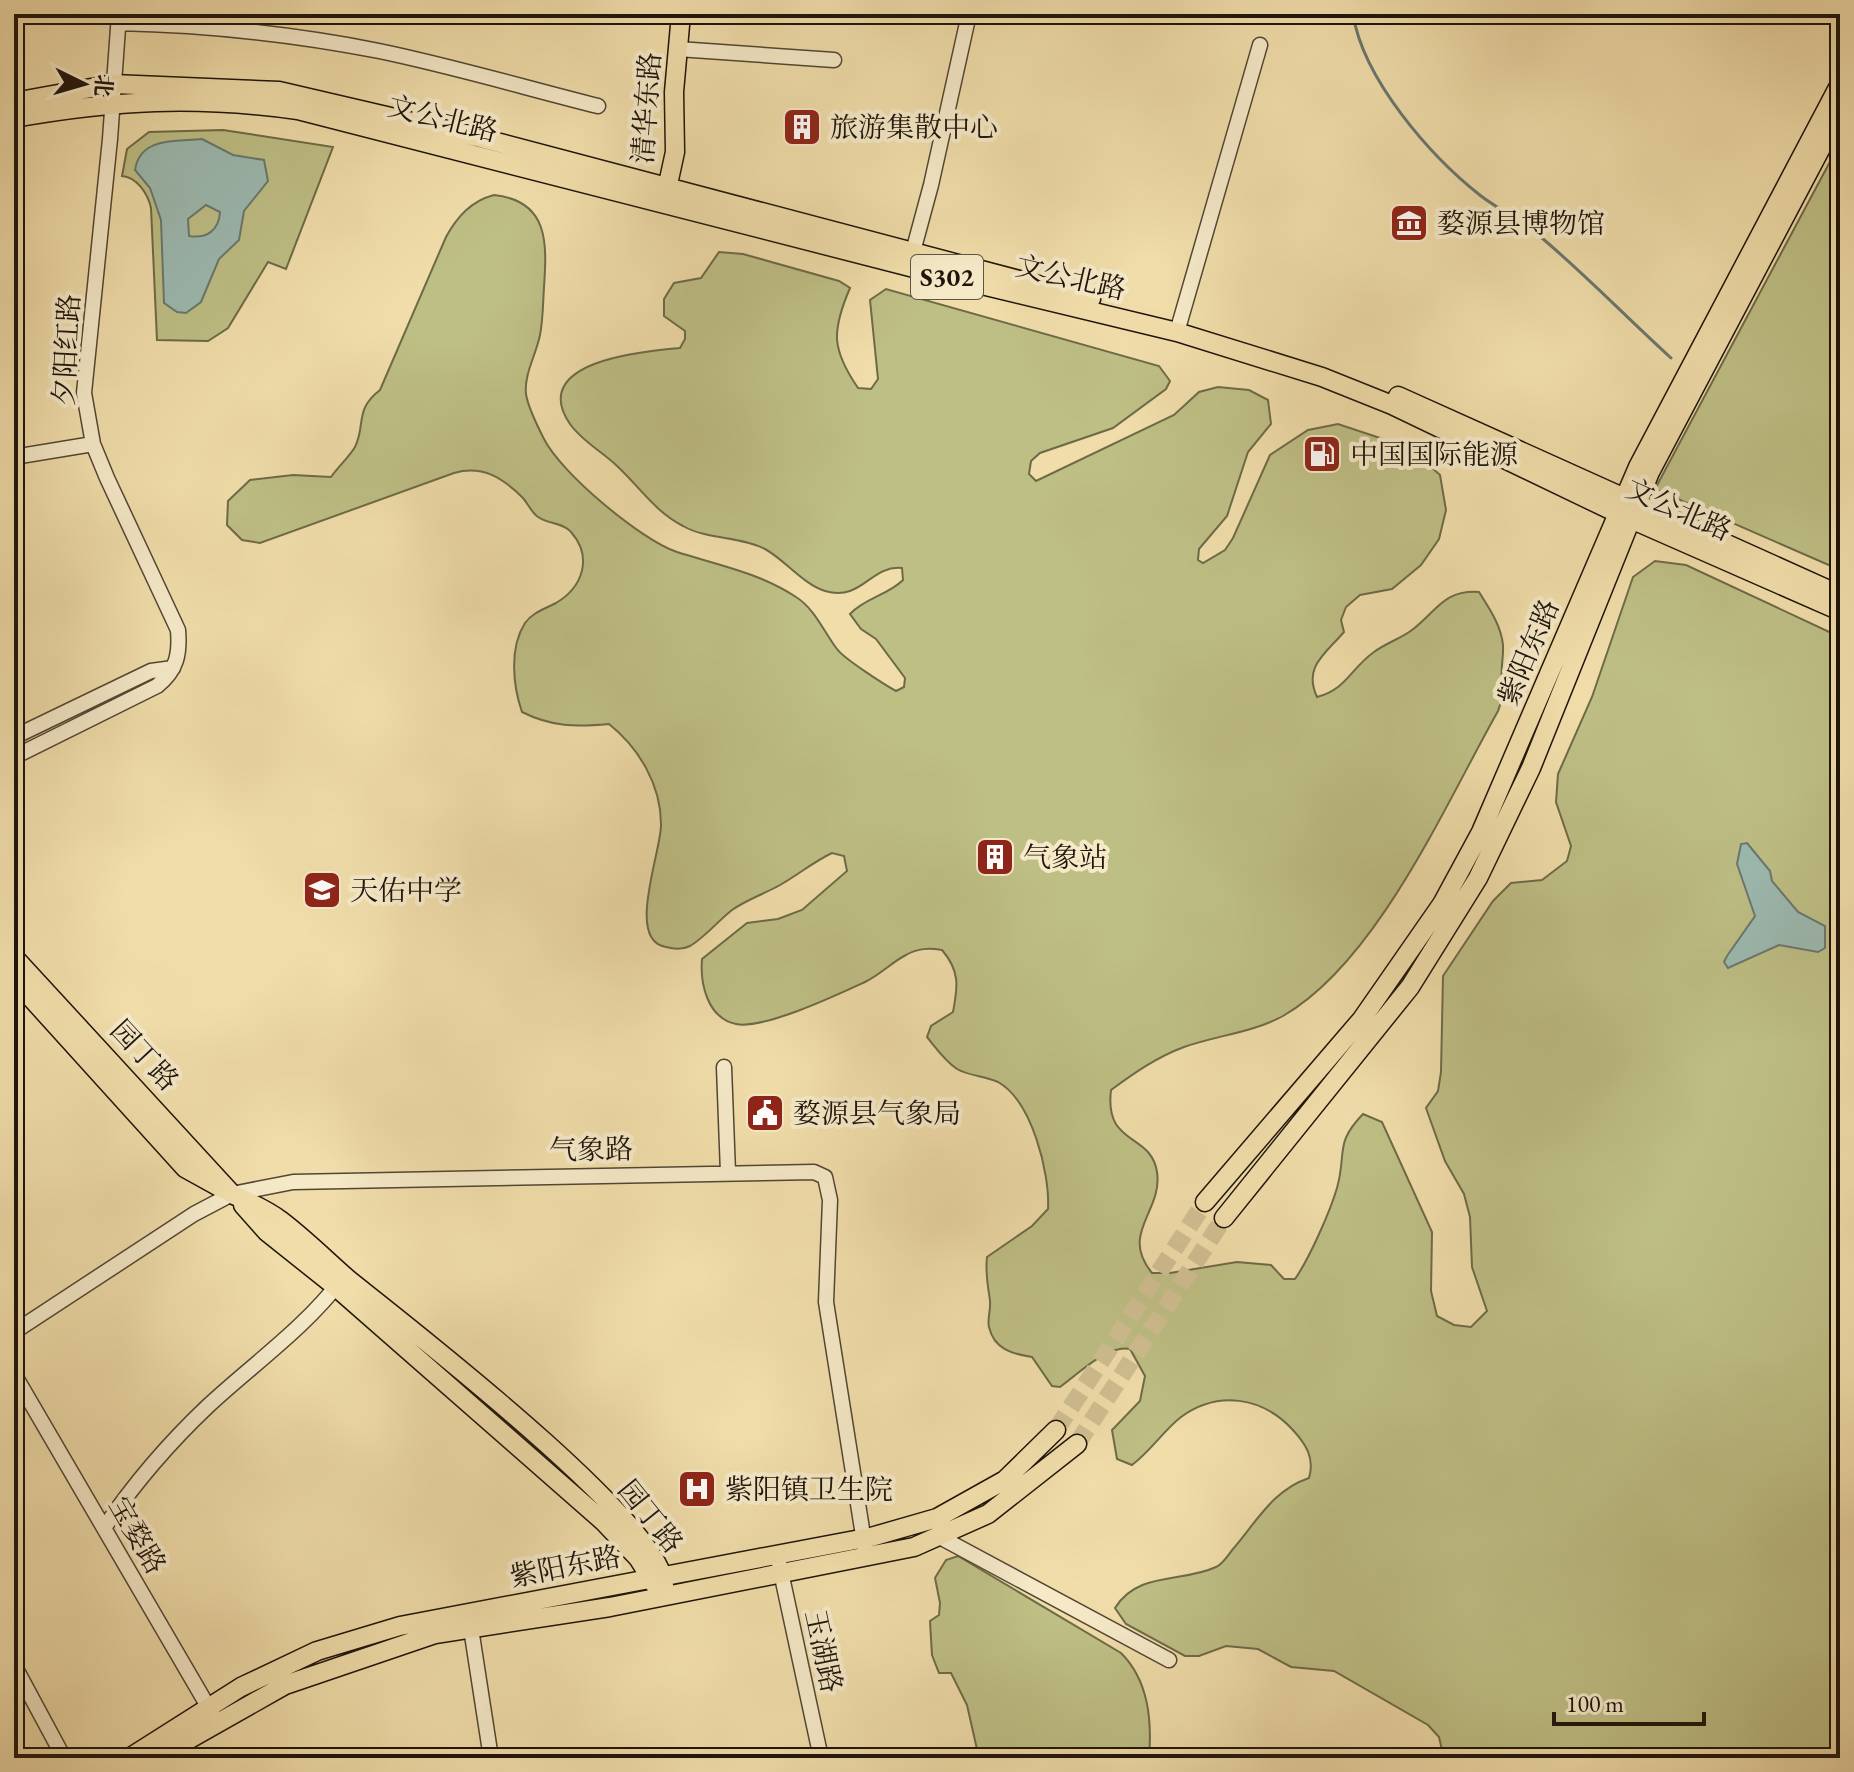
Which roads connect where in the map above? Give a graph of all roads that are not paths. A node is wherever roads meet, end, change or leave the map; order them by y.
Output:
1 (681, 14) edge
2 (969, 14) edge
3 (119, 18) edge
4 (1260, 45) dead end
5 (678, 49) junction
6 (834, 60) dead end
7 (1840, 84) edge
8 (112, 93) junction
9 (14, 102) edge
10 (598, 106) dead end
11 (1840, 112) edge
12 (14, 118) edge
13 (666, 196) junction
14 (910, 259) junction
15 (1179, 327) junction
16 (93, 444) junction
17 (14, 457) edge
18 (1627, 509) junction
19 (1840, 595) edge
20 (1840, 611) edge
21 (173, 668) junction
22 (14, 737) edge
23 (14, 757) edge
24 (14, 957) edge
25 (14, 979) edge
26 (724, 1067) dead end
27 (728, 1173) junction
28 (232, 1194) junction
29 (1205, 1202) tunnel mouth
30 (1224, 1218) tunnel mouth
31 (340, 1281) junction
32 (14, 1332) edge
33 (14, 1374) edge
34 (1056, 1430) tunnel mouth
35 (1077, 1444) tunnel mouth
36 (104, 1528) junction
37 (938, 1536) junction
38 (865, 1548) junction
39 (779, 1564) junction
40 (657, 1578) junction
41 (663, 1597) junction
42 (470, 1621) junction
43 (1169, 1660) dead end
44 (14, 1665) edge
45 (213, 1715) junction
46 (64, 1758) edge
47 (129, 1758) edge
48 (156, 1758) edge
49 (491, 1758) edge
50 (821, 1758) edge

1 - 5 main road, 清华东路
2 - 14 street
3 - 8 street, 夕阳红路
3 - 10 street
4 - 15 street
5 - 6 street
5 - 13 main road, 清华东路
7 - 18 main road, 紫阳东路
8 - 9 main road, 文公北路 / S302
8 - 12 main road, 文公北路 / S302
8 - 13 main road, 文公北路 / S302
8 - 16 street, 夕阳红路
11 - 18 main road, 紫阳东路
13 - 14 main road, 文公北路 / S302
14 - 15 main road, 文公北路 / S302
15 - 18 main road, 文公北路 / S302
16 - 17 street
16 - 21 street, 夕阳红路
18 - 19 main road, 文公北路 / S302
18 - 20 main road, 文公北路 / S302
18 - 29 main road, 紫阳东路
18 - 30 main road, 紫阳东路
21 - 22 street
21 - 23 street
24 - 28 main road, 园丁路
25 - 28 main road, 园丁路
26 - 27 street
27 - 28 street, 气象路
27 - 38 street, 气象路
28 - 31 main road, 园丁路
28 - 32 street, 气象路
31 - 36 street
31 - 40 main road, 园丁路
33 - 36 street, 宝婺路
34 - 38 main road, 紫阳东路
35 - 37 main road, 紫阳东路
36 - 45 street, 宝婺路
37 - 38 main road, 紫阳东路
37 - 43 street
38 - 39 main road, 紫阳东路
39 - 40 main road, 紫阳东路
39 - 41 main road, 紫阳东路
39 - 50 street, 玉湖路
40 - 41 main road, 园丁路
40 - 42 main road, 紫阳东路
41 - 42 main road, 紫阳东路
42 - 45 main road, 紫阳东路
42 - 49 street
44 - 46 street
45 - 47 main road, 紫阳东路
45 - 48 main road, 紫阳东路

